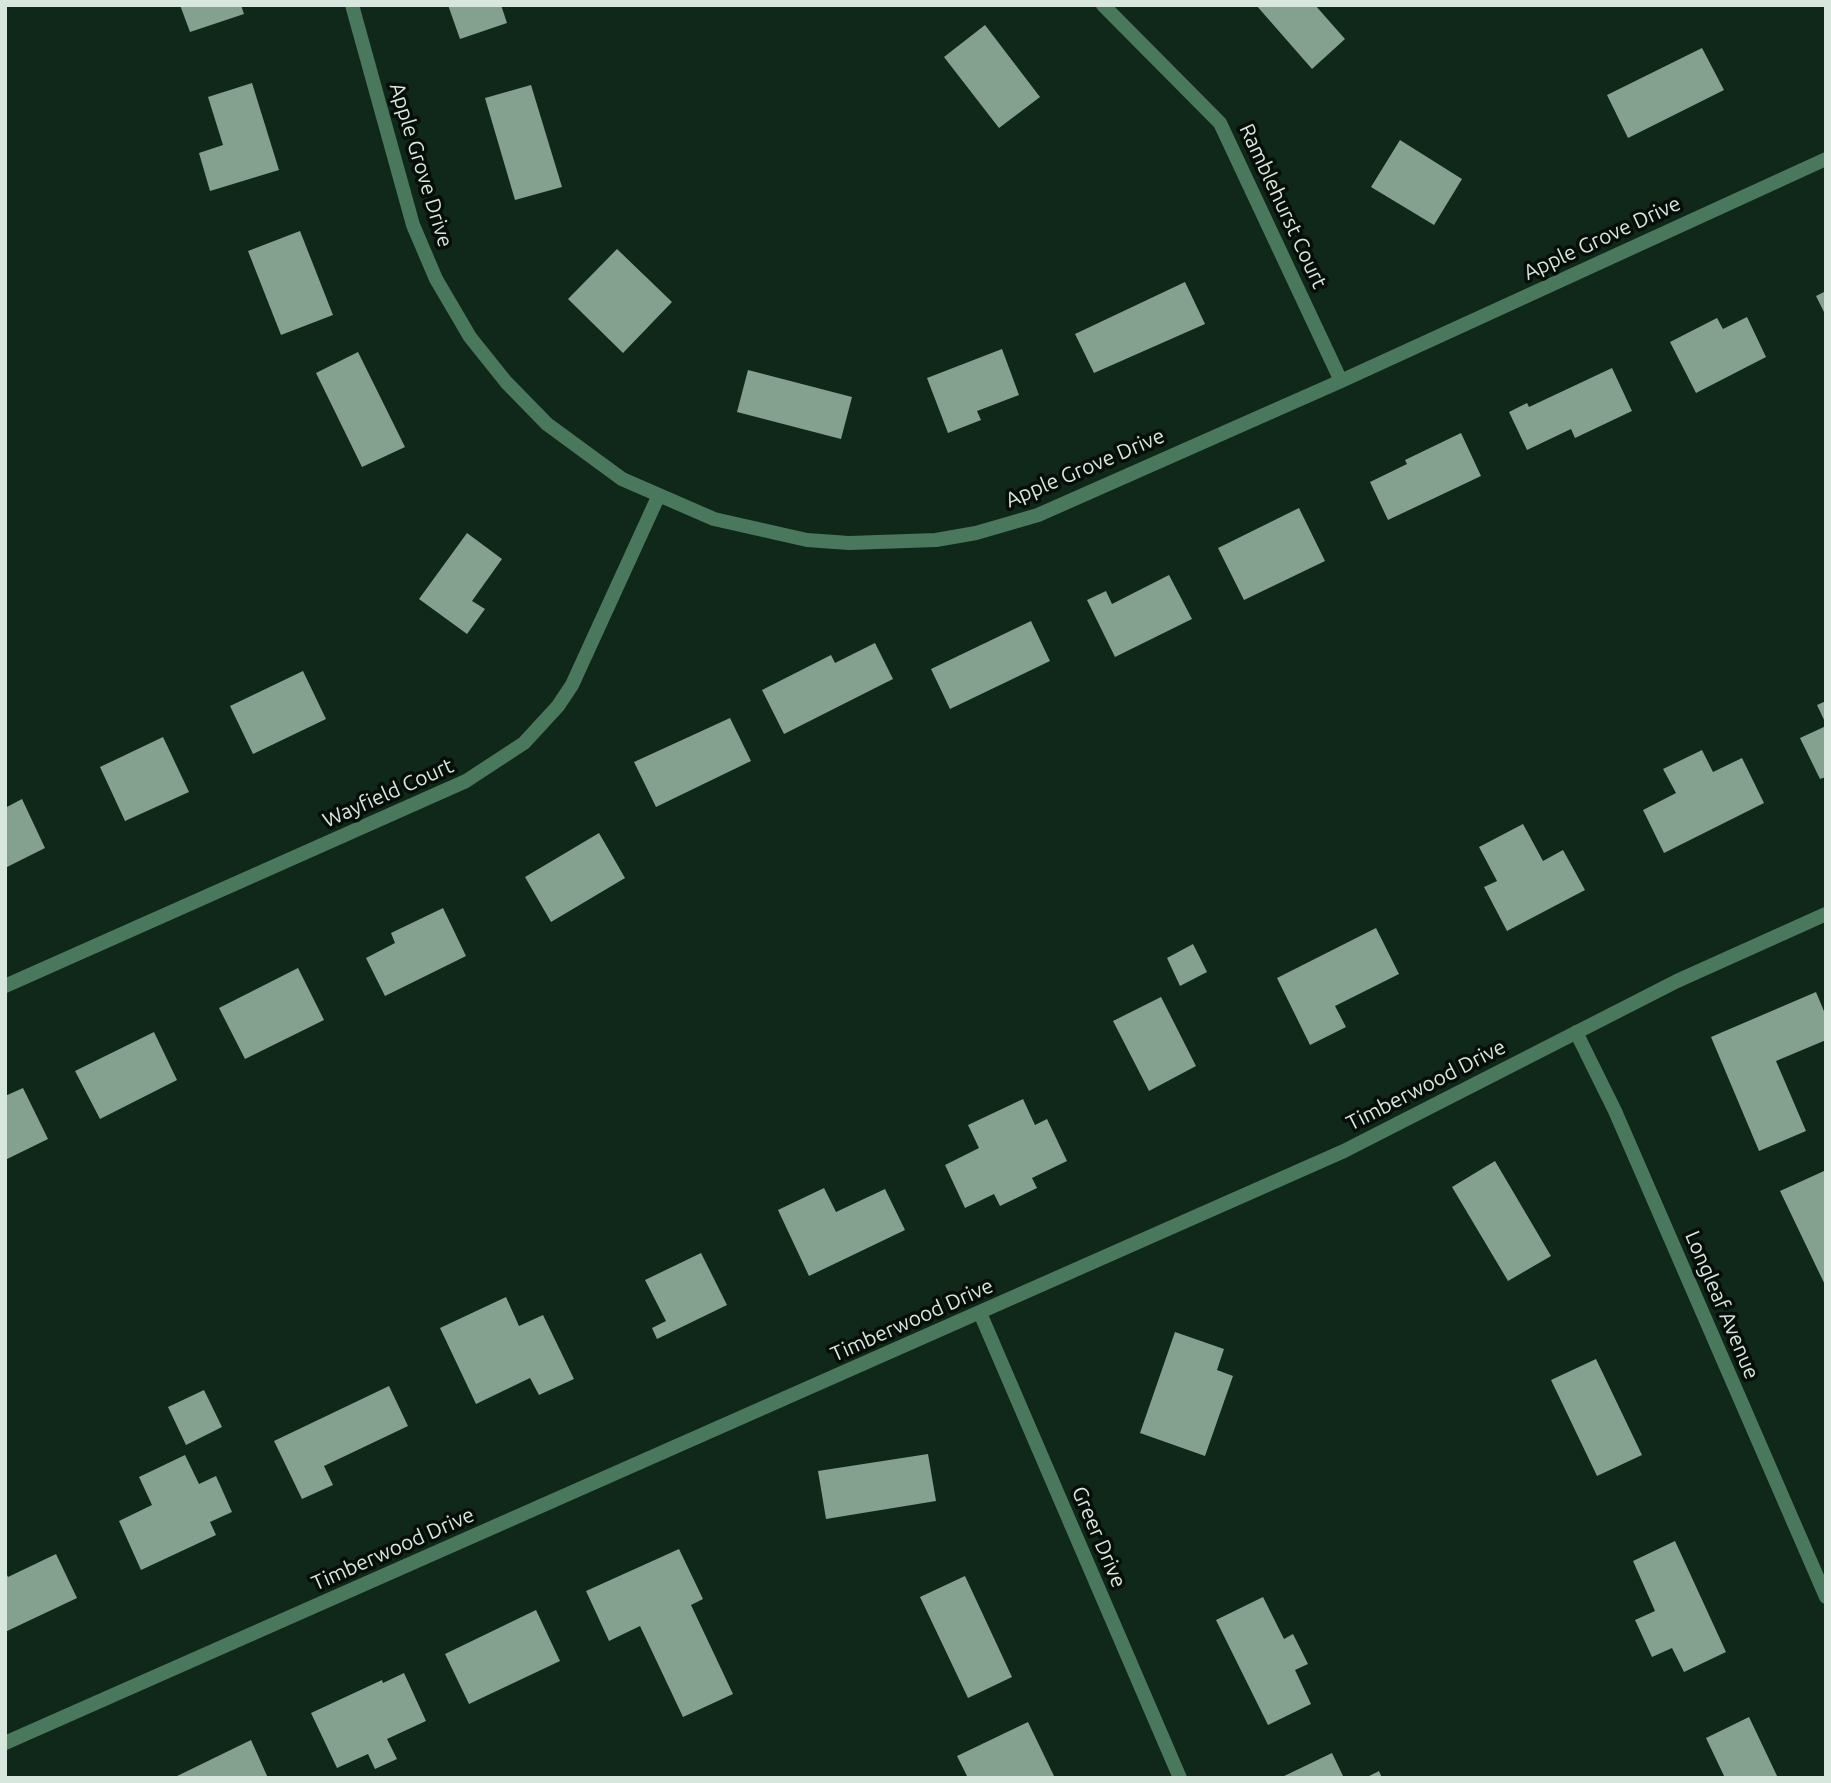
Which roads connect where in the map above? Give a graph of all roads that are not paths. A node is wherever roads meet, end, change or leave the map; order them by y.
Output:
1 (352, 5) edge
2 (1103, 5) edge
3 (1826, 159) edge
4 (1341, 381) junction
5 (658, 497) junction
6 (1826, 914) edge
7 (5, 986) edge
8 (1576, 1032) junction
9 (980, 1313) junction
10 (1826, 1597) edge
11 (5, 1743) edge
12 (1180, 1778) edge

1 - 5 street, Apple Grove Drive
2 - 4 street, Ramblehurst Court
3 - 4 street, Apple Grove Drive
4 - 5 street, Apple Grove Drive
5 - 7 street, Wayfield Court
6 - 8 street, Timberwood Drive
8 - 9 street, Timberwood Drive
8 - 10 street, Longleaf Avenue
9 - 11 street, Timberwood Drive
9 - 12 street, Greer Drive

